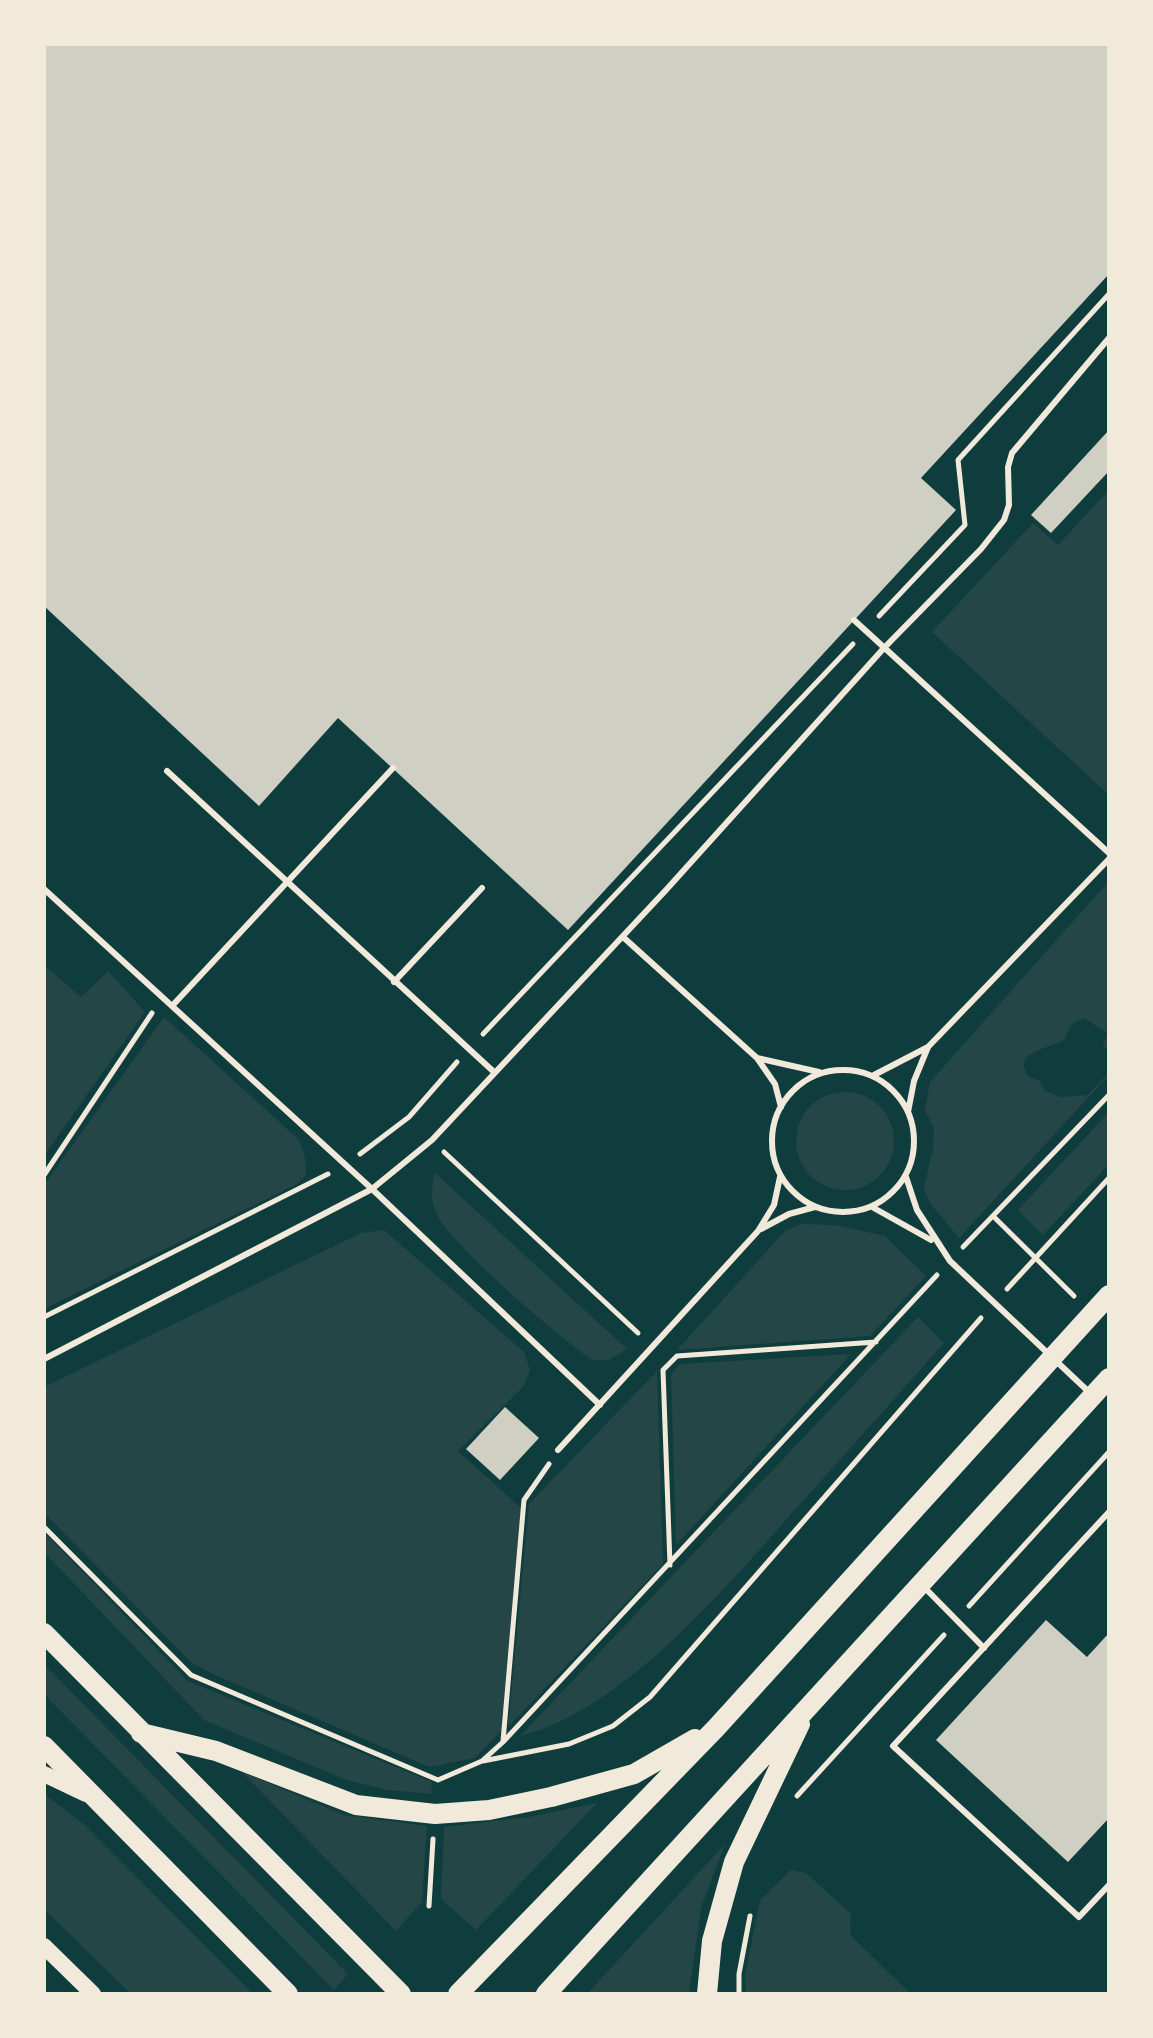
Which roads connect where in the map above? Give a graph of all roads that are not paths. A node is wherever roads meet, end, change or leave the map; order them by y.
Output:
1 (1109, 338) edge
2 (854, 620) dead end
3 (884, 648) junction
4 (393, 768) dead end
5 (167, 771) dead end
6 (1109, 856) edge
7 (287, 882) junction
8 (482, 888) dead end
9 (44, 889) edge
10 (623, 937) junction
11 (394, 982) junction
12 (172, 1006) junction
13 (928, 1047) junction
14 (757, 1058) junction
15 (494, 1072) junction
16 (824, 1073) junction
17 (874, 1075) junction
18 (781, 1107) junction
19 (908, 1112) junction
20 (780, 1177) junction
21 (906, 1177) junction
22 (372, 1189) junction
23 (815, 1207) junction
24 (872, 1207) junction
25 (758, 1231) junction
26 (934, 1242) junction
27 (1109, 1295) edge
28 (1051, 1358) junction
29 (44, 1359) edge
30 (1109, 1378) edge
31 (1093, 1395) junction
32 (600, 1405) junction
33 (558, 1450) road end
34 (1109, 1512) edge
35 (921, 1585) junction
36 (44, 1633) edge
37 (984, 1648) junction
38 (809, 1705) junction
39 (716, 1728) junction
40 (141, 1733) junction
41 (44, 1746) edge
42 (44, 1774) edge
43 (99, 1800) junction
44 (1109, 1885) edge
45 (44, 1946) edge
46 (93, 1994) edge
47 (288, 1994) edge
48 (401, 1994) edge
49 (458, 1994) edge
50 (546, 1994) edge
51 (707, 1994) edge

1 - 3 lane
2 - 3 lane
3 - 6 lane
3 - 10 lane
4 - 7 lane
5 - 7 lane
6 - 13 lane
7 - 11 lane
7 - 12 lane
8 - 11 lane
9 - 12 lane
10 - 14 lane
10 - 15 lane
11 - 15 lane
12 - 22 lane
13 - 17 lane
13 - 19 lane
14 - 16 lane
14 - 18 lane
15 - 22 lane
16 - 17 lane
16 - 18 lane
17 - 19 lane
18 - 20 lane
19 - 21 lane
20 - 23 lane
20 - 25 lane
21 - 24 lane
21 - 26 lane
22 - 29 lane
22 - 32 lane
23 - 24 lane
23 - 25 lane
24 - 26 lane
25 - 32 lane
26 - 28 lane
27 - 28 main road
28 - 31 lane
28 - 39 main road
30 - 31 main road
31 - 35 main road
32 - 33 lane
34 - 37 lane
35 - 37 lane
35 - 38 main road
36 - 40 main road
37 - 44 lane
38 - 50 main road
38 - 51 main road
39 - 40 main road
39 - 49 main road
40 - 48 main road
41 - 43 main road
42 - 43 main road
43 - 47 main road
45 - 46 main road

